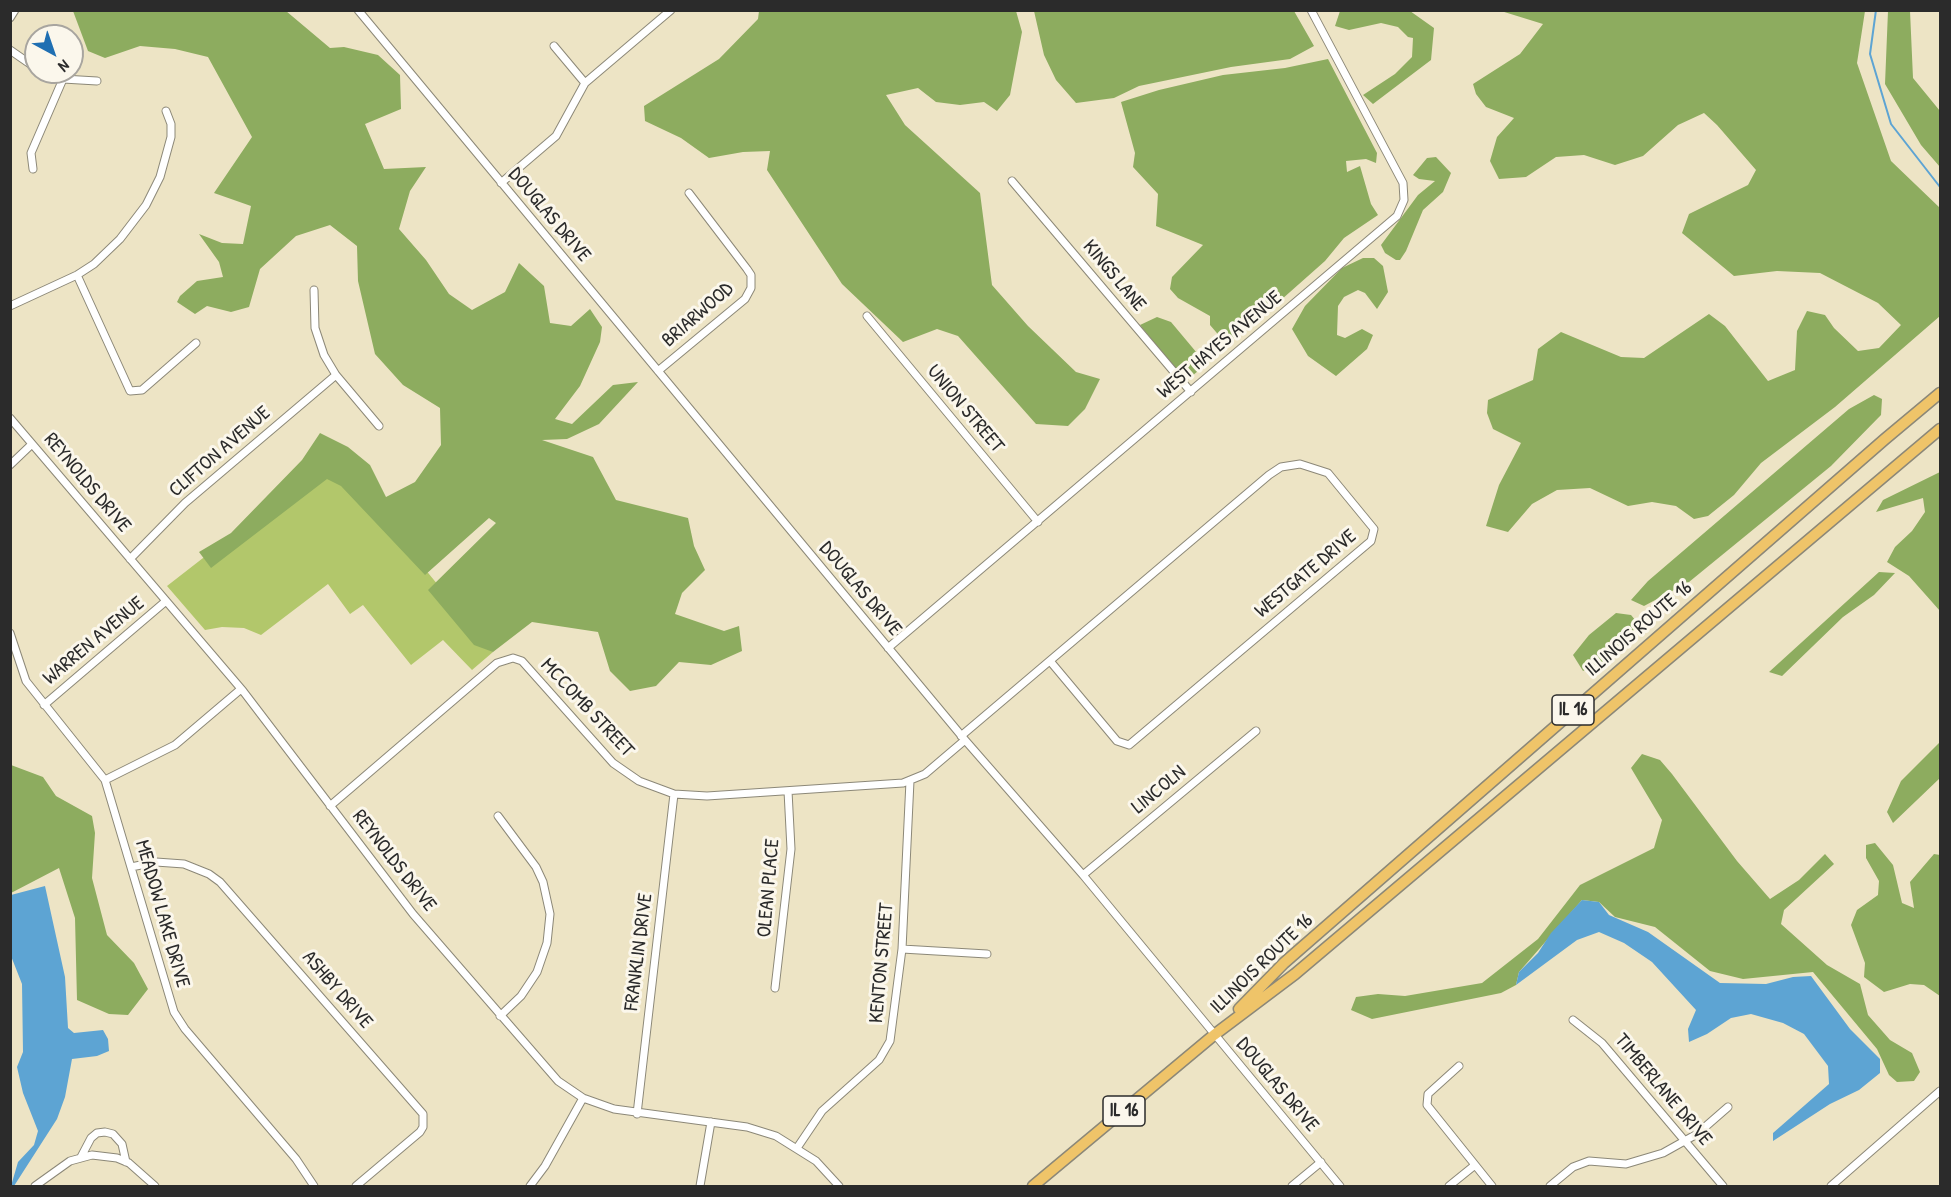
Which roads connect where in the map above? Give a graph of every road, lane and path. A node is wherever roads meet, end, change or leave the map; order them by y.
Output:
1 (15, 10) edge
2 (357, 10) edge
3 (671, 10) edge
4 (1311, 10) edge
5 (10, 18) edge
6 (555, 46) dead end
7 (10, 51) edge
8 (24, 60) edge
9 (84, 81) edge
10 (97, 81) dead end
11 (585, 83) junction
12 (61, 84) edge
13 (166, 111) dead end
14 (33, 169) dead end
15 (1012, 181) dead end
16 (501, 183) junction
17 (689, 194) dead end
18 (76, 275) junction
19 (314, 290) dead end
20 (10, 306) edge
21 (867, 316) dead end
22 (196, 343) dead end
23 (658, 371) junction
24 (336, 375) junction
25 (1191, 392) junction
26 (1941, 393) edge
27 (10, 418) edge
28 (379, 426) dead end
29 (1941, 429) edge
30 (32, 444) junction
31 (10, 465) edge
32 (1038, 522) junction
33 (130, 559) junction
34 (166, 601) junction
35 (10, 633) edge
36 (888, 648) junction
37 (1050, 661) junction
38 (241, 689) junction
39 (44, 705) junction
40 (1256, 731) dead end
41 (963, 738) junction
42 (105, 780) junction
43 (910, 781) junction
44 (788, 791) junction
45 (674, 794) junction
46 (330, 806) junction
47 (498, 816) dead end
48 (131, 867) junction
49 (1083, 875) junction
50 (902, 949) junction
51 (987, 954) dead end
52 (775, 988) dead end
53 (500, 1016) junction
54 (1573, 1020) dead end
55 (1214, 1035) junction
56 (1459, 1066) dead end
57 (1941, 1091) edge
58 (583, 1098) junction
59 (1728, 1107) dead end
60 (637, 1114) junction
61 (711, 1122) junction
62 (1684, 1142) junction
63 (797, 1148) junction
64 (81, 1157) junction
65 (126, 1162) junction
66 (1321, 1162) junction
67 (1475, 1165) junction
68 (35, 1186) edge
69 (154, 1186) edge
70 (314, 1186) edge
71 (356, 1186) edge
72 (530, 1186) edge
73 (700, 1186) edge
74 (839, 1186) edge
75 (1034, 1186) edge
76 (1292, 1186) edge
77 (1340, 1186) edge
78 (1449, 1186) edge
79 (1492, 1186) edge
80 (1550, 1186) edge
81 (1723, 1186) edge
82 (1831, 1186) edge

1 - 5 street
2 - 16 street, DOUGLAS DRIVE
3 - 11 street
4 - 25 street, WEST HAYES AVENUE
6 - 11 street
7 - 8 street
9 - 10 street
11 - 16 street
12 - 14 street
13 - 18 street
15 - 25 street, KINGS LANE
16 - 23 street, DOUGLAS DRIVE
17 - 23 street, BRIARWOOD
18 - 20 street
18 - 22 street
19 - 24 street
21 - 32 street, UNION STREET
23 - 36 street, DOUGLAS DRIVE
24 - 28 street
24 - 33 street, CLIFTON AVENUE
25 - 32 street, WEST HAYES AVENUE
26 - 55 main road, ILLINOIS ROUTE 16 / IL 16
27 - 30 street, REYNOLDS DRIVE
29 - 55 main road, ILLINOIS ROUTE 16 / IL 16
30 - 31 street
30 - 33 street, REYNOLDS DRIVE
32 - 36 street, WEST HAYES AVENUE
33 - 34 street, REYNOLDS DRIVE
34 - 38 street, REYNOLDS DRIVE
34 - 39 street, WARREN AVENUE
35 - 39 street, MEADOW LAKE DRIVE
36 - 41 street, DOUGLAS DRIVE
37 - 37 street, WESTGATE DRIVE
37 - 41 street, WESTGATE DRIVE
38 - 42 street
38 - 46 street, REYNOLDS DRIVE
39 - 42 street, MEADOW LAKE DRIVE
40 - 49 street, LINCOLN
41 - 43 street, MCCOMB STREET
41 - 49 street, DOUGLAS DRIVE
42 - 48 street, MEADOW LAKE DRIVE
43 - 44 street, MCCOMB STREET
43 - 50 street, KENTON STREET
44 - 45 street, MCCOMB STREET
44 - 52 street, OLEAN PLACE
45 - 46 street, MCCOMB STREET
45 - 60 street, FRANKLIN DRIVE
46 - 53 street, REYNOLDS DRIVE
47 - 53 street
48 - 70 street, MEADOW LAKE DRIVE
48 - 71 street, ASHBY DRIVE
49 - 55 street, DOUGLAS DRIVE
50 - 51 street
50 - 63 street, KENTON STREET
53 - 58 street, REYNOLDS DRIVE
54 - 62 street, TIMBERLANE DRIVE
55 - 66 street, DOUGLAS DRIVE
55 - 75 main road, IL 16
56 - 67 street
57 - 82 street
58 - 60 street, REYNOLDS DRIVE
58 - 72 street
59 - 62 street
60 - 61 street, REYNOLDS DRIVE
61 - 63 street, REYNOLDS DRIVE
61 - 73 street
62 - 80 street
62 - 81 street, TIMBERLANE DRIVE
63 - 74 street, REYNOLDS DRIVE
64 - 65 street
64 - 65 street
64 - 68 street
65 - 69 street
66 - 76 street
66 - 77 street, DOUGLAS DRIVE
67 - 78 street
67 - 79 street

